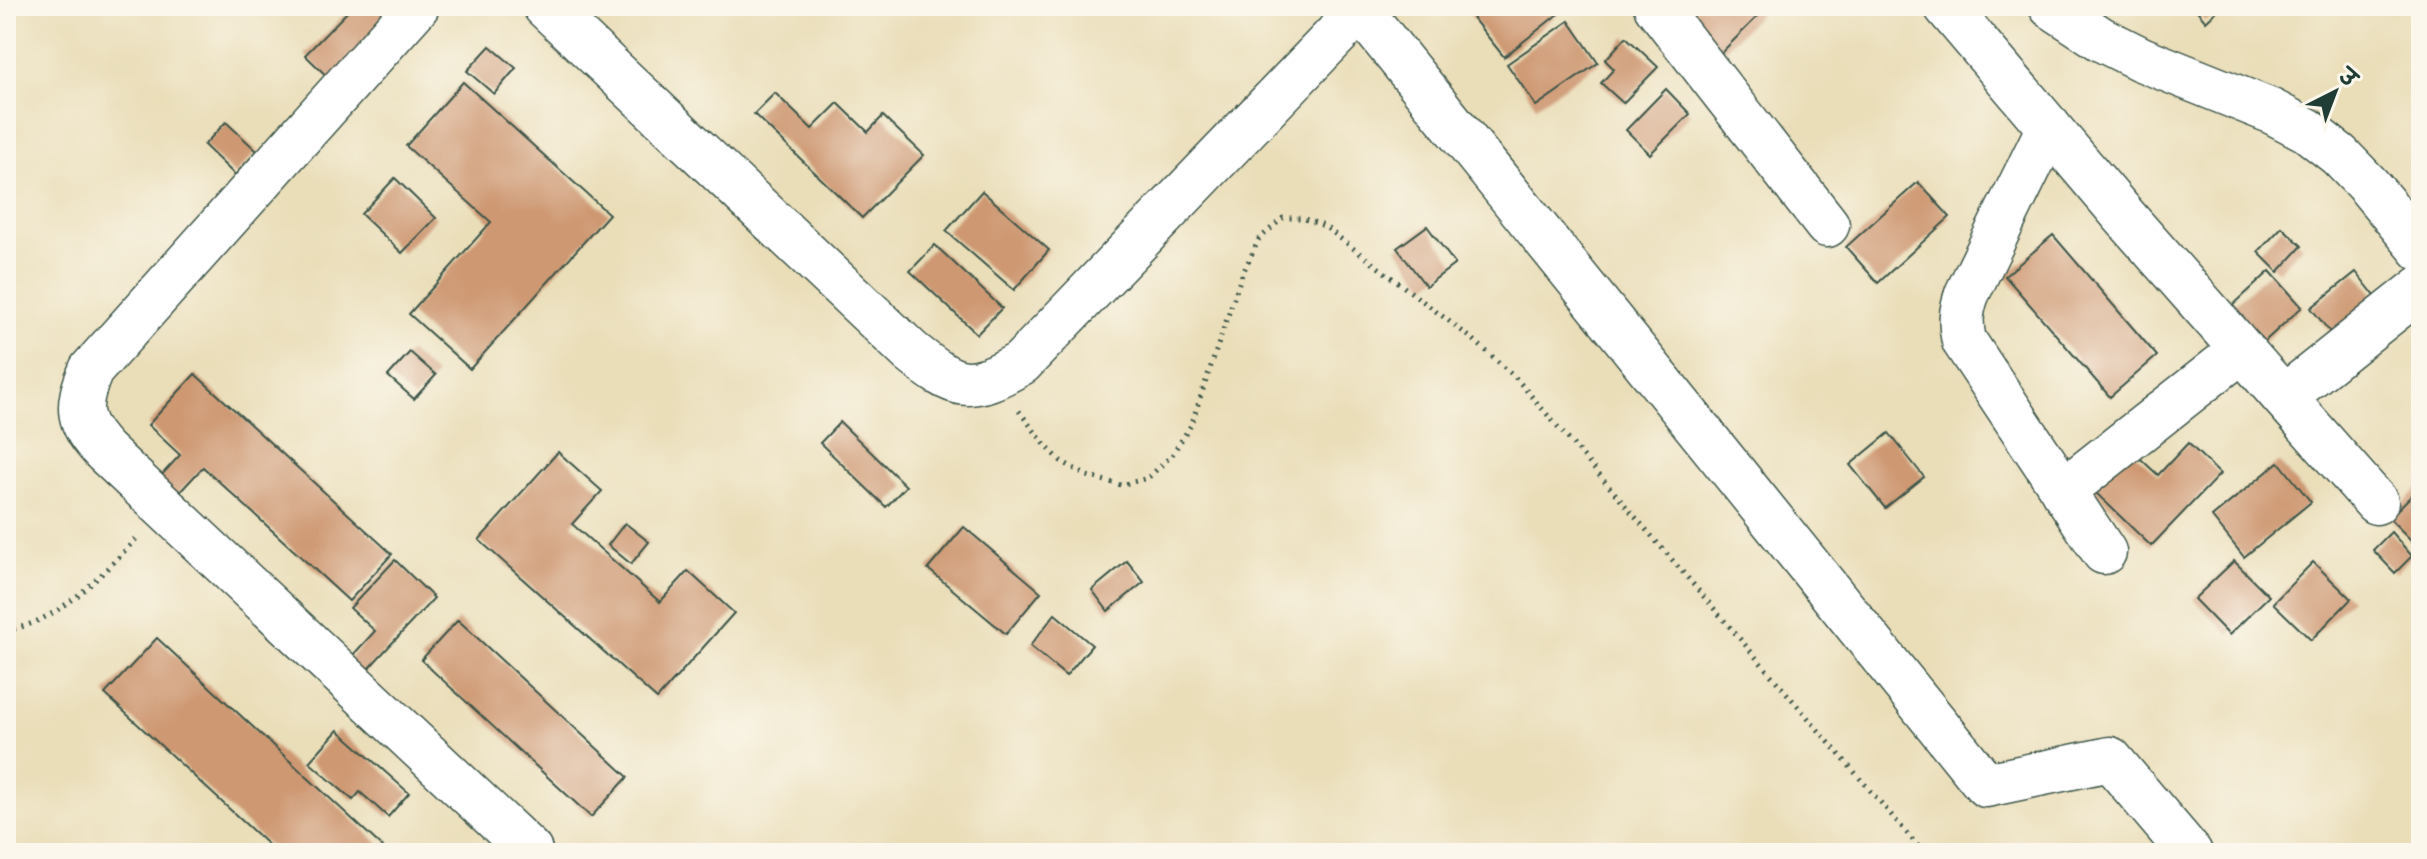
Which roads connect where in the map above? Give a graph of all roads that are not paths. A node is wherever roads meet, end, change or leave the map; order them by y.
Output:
1 (417, 6) edge
2 (545, 6) edge
3 (1656, 6) edge
4 (1946, 6) edge
5 (2051, 6) edge
6 (1361, 7) edge
7 (2049, 127) junction
8 (1827, 225) dead end
9 (2421, 249) edge
10 (2421, 288) edge
11 (2242, 350) junction
12 (2284, 397) junction
13 (2063, 491) junction
14 (2376, 502) dead end
15 (2104, 552) dead end
16 (530, 851) dead end
17 (2190, 853) edge

1 - 16 street
2 - 6 street
3 - 8 street
4 - 7 street
5 - 9 street
6 - 17 street
7 - 11 street
7 - 13 street
10 - 12 street
11 - 12 street
11 - 13 street
12 - 14 street
13 - 15 street

